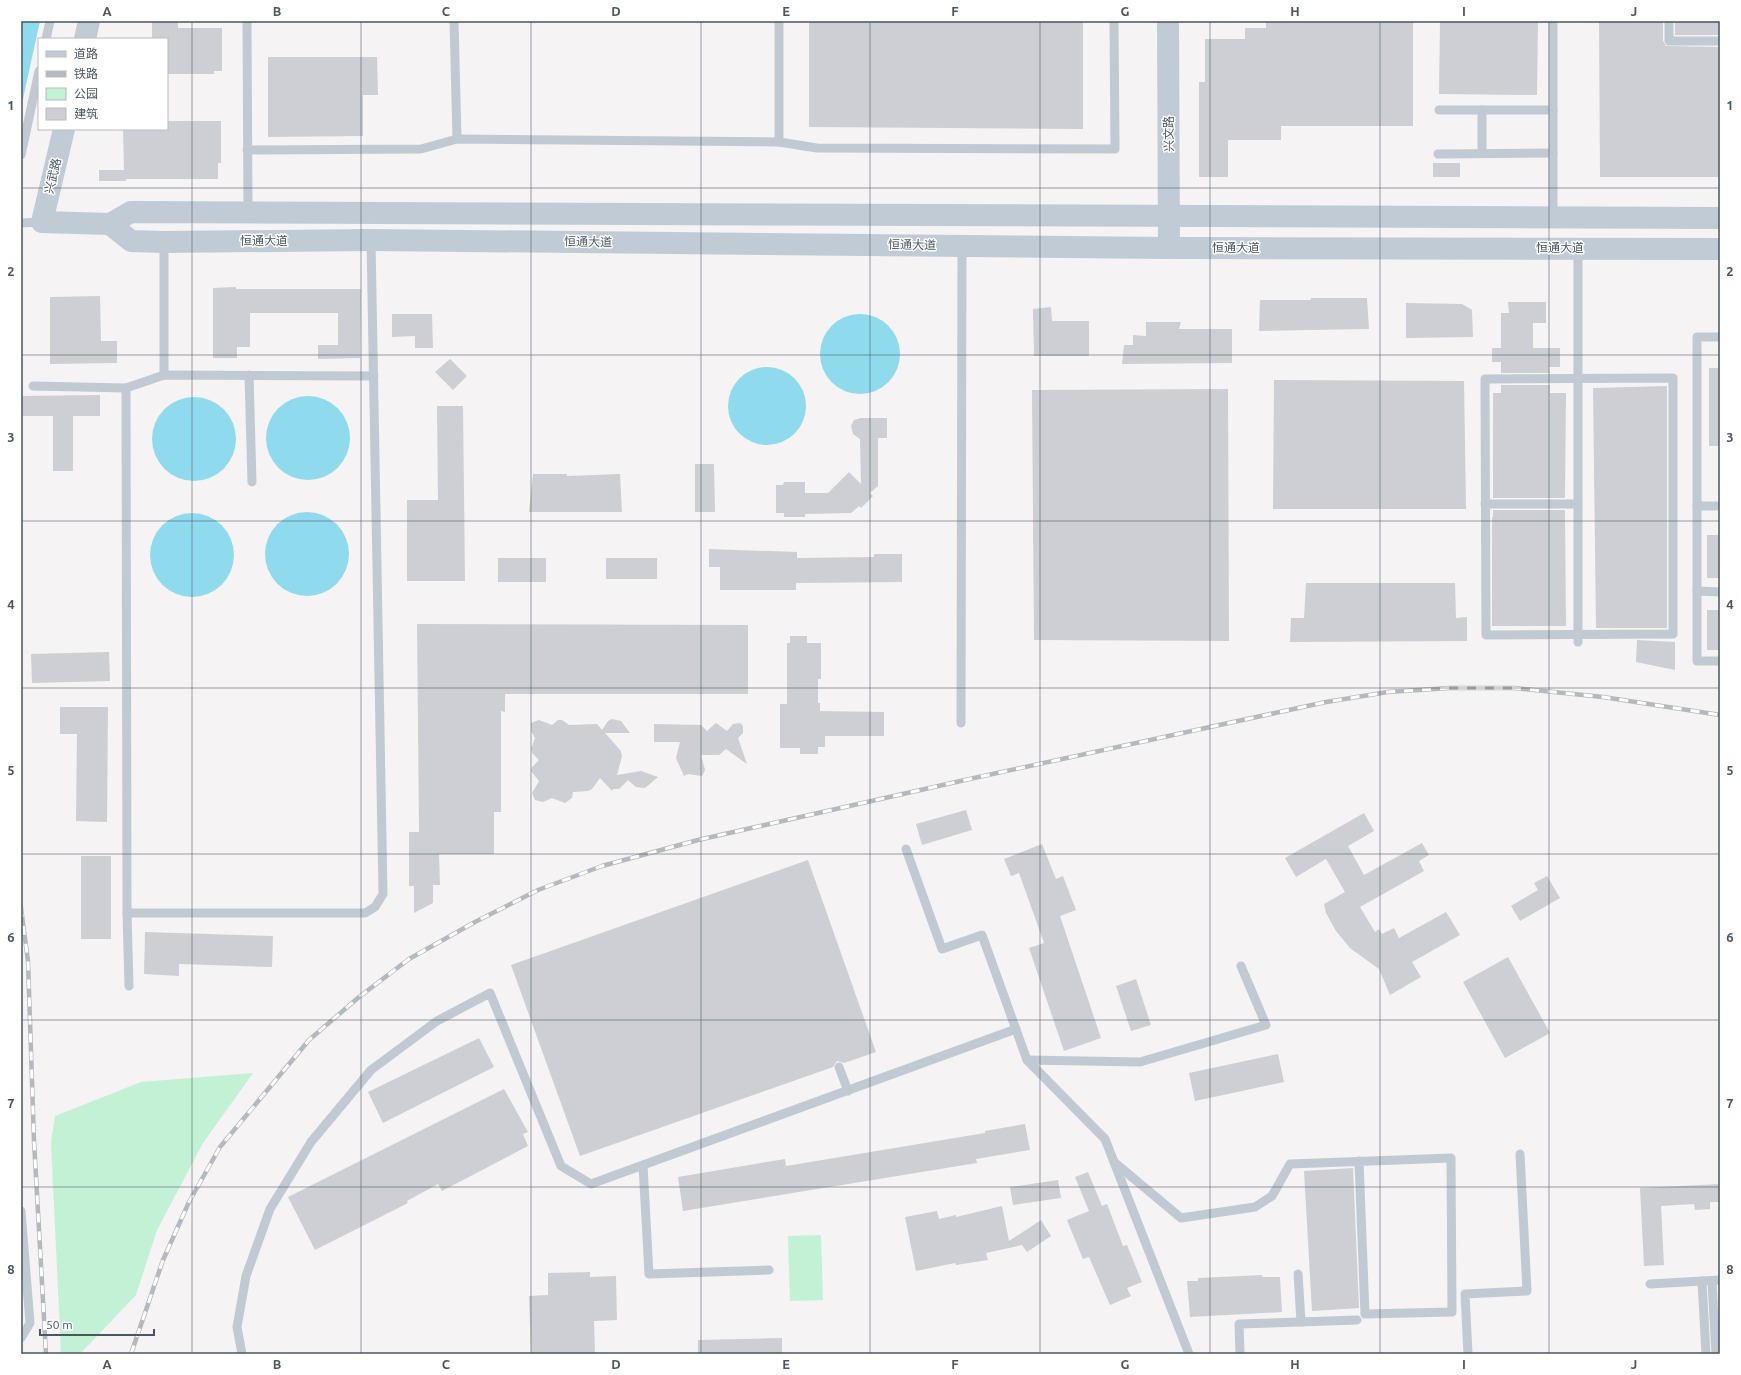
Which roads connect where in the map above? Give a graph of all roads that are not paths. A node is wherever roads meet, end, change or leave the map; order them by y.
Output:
1 (50, 21) edge
2 (89, 21) edge
3 (247, 21) edge
4 (454, 21) edge
5 (779, 21) edge
6 (1114, 21) edge
7 (1168, 21) edge
8 (1552, 21) edge
9 (1669, 21) edge
10 (46, 38) edge
11 (85, 38) edge
12 (1720, 41) edge
13 (38, 76) edge
14 (1439, 110) dead end
15 (1482, 110) junction
16 (1553, 110) junction
17 (64, 130) edge
18 (457, 139) junction
19 (779, 142) junction
20 (247, 150) junction
21 (1482, 153) junction
22 (1553, 153) junction
23 (1438, 154) dead end
24 (21, 155) edge
25 (248, 214) junction
26 (1169, 215) junction
27 (1553, 217) junction
28 (1720, 218) edge
29 (32, 223) edge
30 (110, 224) junction
31 (371, 240) junction
32 (164, 242) junction
33 (962, 246) junction
34 (1169, 248) junction
35 (1578, 248) junction
36 (1720, 249) edge
37 (1720, 337) edge
38 (249, 375) junction
39 (164, 376) junction
40 (374, 376) junction
41 (1578, 379) junction
42 (33, 386) dead end
43 (126, 388) junction
44 (252, 482) dead end
45 (1485, 504) junction
46 (1578, 504) junction
47 (1697, 506) junction
48 (1716, 506) dead end
49 (1697, 592) junction
50 (1720, 592) edge
51 (1578, 638) junction
52 (1720, 661) edge
53 (961, 723) dead end
54 (906, 849) dead end
55 (127, 913) junction
56 (1241, 966) dead end
57 (130, 986) dead end
58 (1016, 1029) junction
59 (1027, 1060) junction
60 (839, 1067) dead end
61 (848, 1091) junction
62 (1520, 1154) dead end
63 (1359, 1161) junction
64 (1114, 1162) junction
65 (643, 1165) junction
66 (21, 1211) edge
67 (769, 1270) dead end
68 (1298, 1274) dead end
69 (1716, 1280) edge
70 (1702, 1281) junction
71 (1650, 1284) dead end
72 (1357, 1320) dead end
73 (1301, 1322) junction
74 (21, 1338) edge
75 (242, 1354) edge
76 (1189, 1354) edge
77 (1240, 1354) edge
78 (1468, 1354) edge
79 (1706, 1354) edge
80 (1716, 1354) edge

1 - 10 lane
2 - 11 main road
3 - 20 lane
4 - 18 lane
5 - 19 lane
6 - 19 lane
7 - 26 main road, 兴文路
8 - 16 lane
9 - 12 lane
13 - 24 lane
14 - 15 lane
15 - 16 lane
15 - 21 lane
16 - 22 lane
17 - 29 main road, 兴武路
18 - 19 lane
18 - 20 lane
20 - 25 lane
21 - 22 lane
21 - 23 lane
22 - 27 lane
25 - 26 main road
25 - 30 main road
26 - 27 main road
26 - 34 main road, 兴文路
27 - 28 main road
29 - 30 main road
30 - 32 main road, 恒通大道
31 - 32 main road, 恒通大道
31 - 33 main road, 恒通大道
31 - 40 lane
32 - 39 lane
33 - 34 main road, 恒通大道
33 - 53 lane
34 - 35 main road, 恒通大道
35 - 36 main road, 恒通大道
35 - 41 lane
37 - 47 lane
38 - 39 lane
38 - 40 lane
38 - 44 lane
39 - 43 lane
40 - 55 lane
41 - 45 lane
41 - 46 lane
41 - 51 lane
42 - 43 lane
43 - 55 lane
45 - 46 lane
45 - 51 lane
46 - 51 lane
47 - 48 lane
47 - 49 lane
49 - 50 lane
49 - 52 lane
54 - 58 lane
55 - 57 lane
56 - 59 lane
58 - 59 lane
58 - 61 lane
59 - 64 lane
60 - 61 lane
61 - 65 lane
62 - 78 lane
63 - 63 lane
63 - 64 lane
64 - 76 lane
65 - 67 lane
65 - 75 lane
66 - 74 lane
68 - 73 lane
69 - 70 lane
69 - 80 lane
70 - 71 lane
70 - 79 lane
72 - 73 lane
73 - 77 lane

